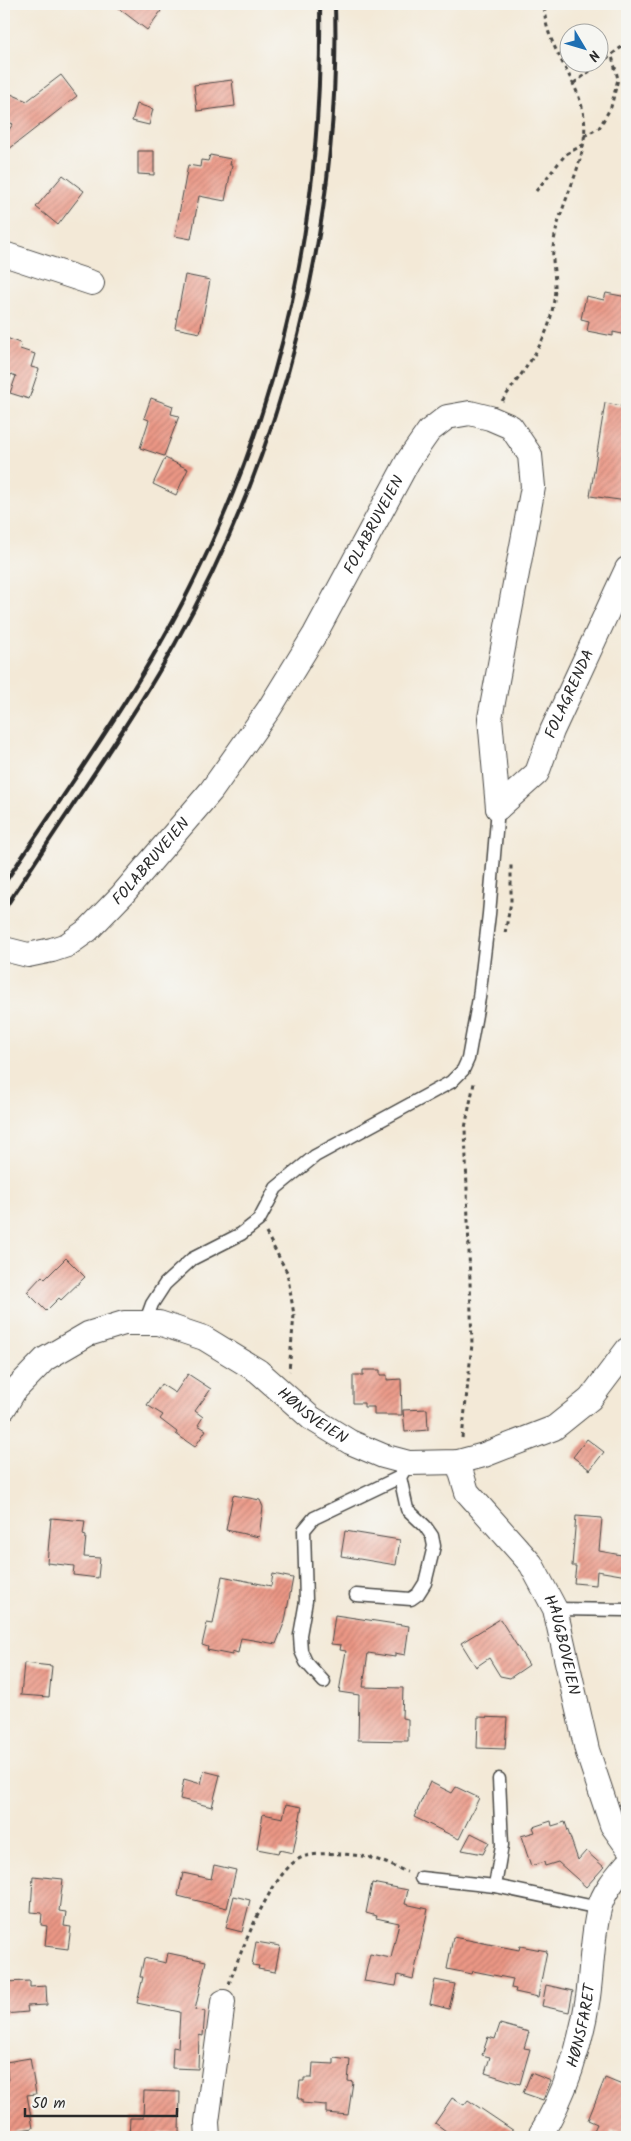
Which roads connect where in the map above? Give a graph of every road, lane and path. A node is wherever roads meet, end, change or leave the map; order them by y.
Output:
1 (545, 4) edge
2 (627, 43) edge
3 (612, 56) junction
4 (574, 83) junction
5 (584, 136) junction
6 (584, 145) junction
7 (536, 190) dead end
8 (4, 254) edge
9 (92, 283) dead end
10 (490, 418) junction
11 (627, 569) edge
12 (498, 808) junction
13 (509, 855) dead end
14 (504, 940) dead end
15 (4, 949) edge
16 (474, 1081) dead end
17 (259, 1220) junction
18 (145, 1323) junction
19 (627, 1350) edge
20 (287, 1396) junction
21 (4, 1408) edge
22 (458, 1462) junction
23 (404, 1470) junction
24 (356, 1595) dead end
25 (555, 1609) junction
26 (627, 1610) edge
27 (324, 1682) dead end
28 (499, 1779) dead end
29 (627, 1846) edge
30 (627, 1864) edge
31 (421, 1878) joint
32 (495, 1886) junction
33 (599, 1908) junction
34 (223, 2002) joint
35 (208, 2137) edge
36 (539, 2137) edge

1 - 4 path
2 - 3 path
3 - 4 path
3 - 5 path
4 - 5 path
5 - 6 path
6 - 7 path
6 - 10 path
8 - 9 street
10 - 12 street, FOLABRUVEIEN
10 - 15 street, FOLABRUVEIEN
11 - 12 street, FOLAGRENDA
12 - 17 lane
13 - 14 path
16 - 22 path
17 - 18 lane
17 - 20 path
18 - 20 street, HØNSVEIEN
18 - 21 street, HØNSVEIEN
19 - 22 street, HØNSVEIEN
20 - 23 street, HØNSVEIEN
22 - 23 street, HØNSVEIEN
22 - 25 street, HAUGBOVEIEN
23 - 24 lane
23 - 27 lane
25 - 26 lane
25 - 29 street, HAUGBOVEIEN
28 - 32 lane
30 - 33 street, HØNSFARET
31 - 32 lane
31 - 34 path
32 - 33 lane
33 - 36 street, HØNSFARET
34 - 35 street

